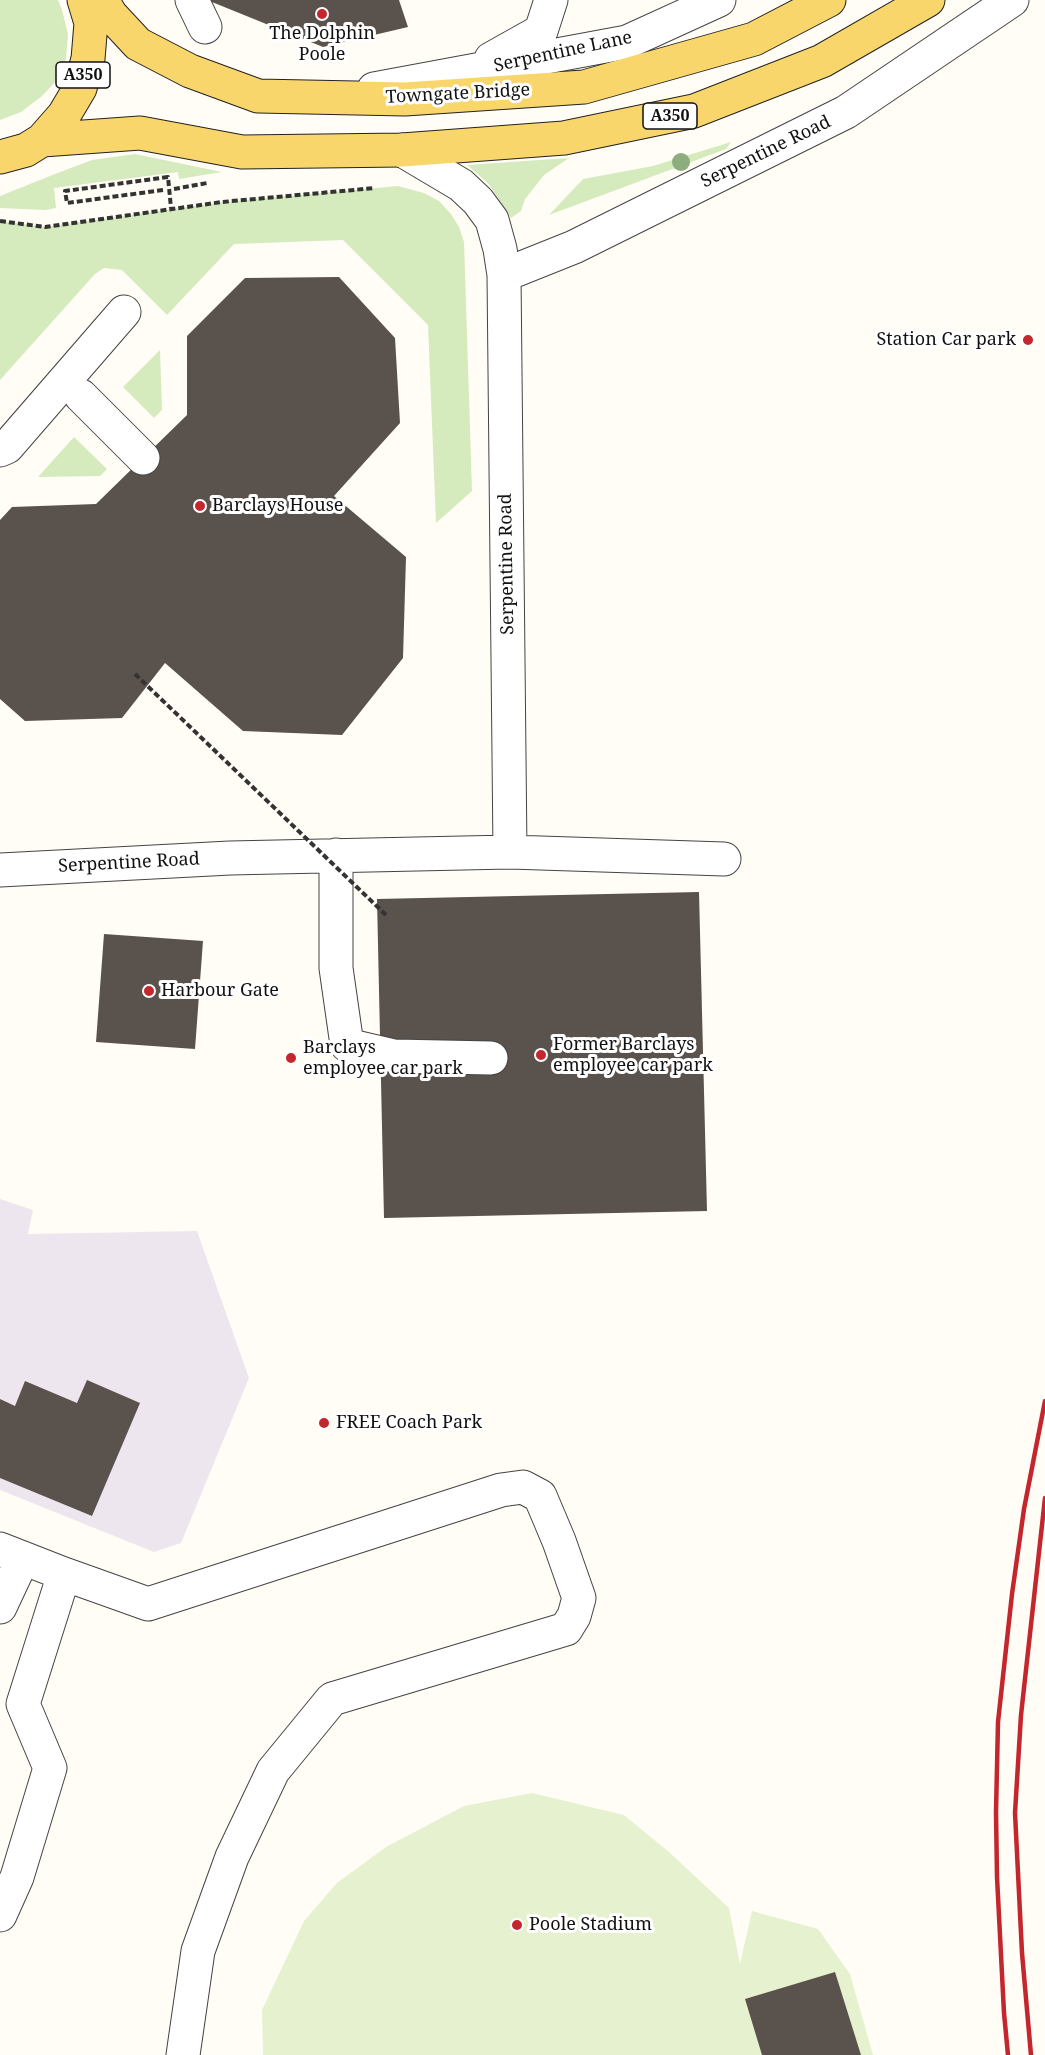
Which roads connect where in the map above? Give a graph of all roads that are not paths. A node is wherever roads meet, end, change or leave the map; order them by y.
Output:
1 (84, 0) edge
2 (102, 0) edge
3 (551, 0) edge
4 (719, 0) edge
5 (829, 0) edge
6 (1012, 0) edge
7 (922, 4) edge
8 (466, 73) junction
9 (330, 97) junction
10 (42, 140) junction
11 (402, 150) junction
12 (2, 158) edge
13 (504, 275) junction
14 (124, 312) dead end
15 (81, 396) dead end
16 (0, 450) edge
17 (143, 458) dead end
18 (510, 852) junction
19 (336, 855) junction
20 (724, 859) dead end
21 (0, 870) edge
22 (491, 1059) dead end
23 (12, 1553) edge
24 (64, 1574) junction
25 (0, 1607) edge
26 (0, 1915) edge
27 (183, 2055) edge

1 - 10 main road, A350
2 - 9 main road, Towngate Bridge
3 - 8 street
4 - 8 street, Serpentine Lane
5 - 9 main road, Towngate Bridge
6 - 13 street, Serpentine Road
7 - 11 main road, A350
8 - 9 street, Serpentine Lane
10 - 11 main road, A350
10 - 12 main road, A350
11 - 13 street, Serpentine Road
13 - 18 street, Serpentine Road
14 - 16 street
15 - 17 street
18 - 19 street, Serpentine Road
18 - 20 street, Serpentine Road
19 - 21 street, Serpentine Road
19 - 22 street
23 - 24 street
23 - 25 street
24 - 26 street
24 - 27 street

